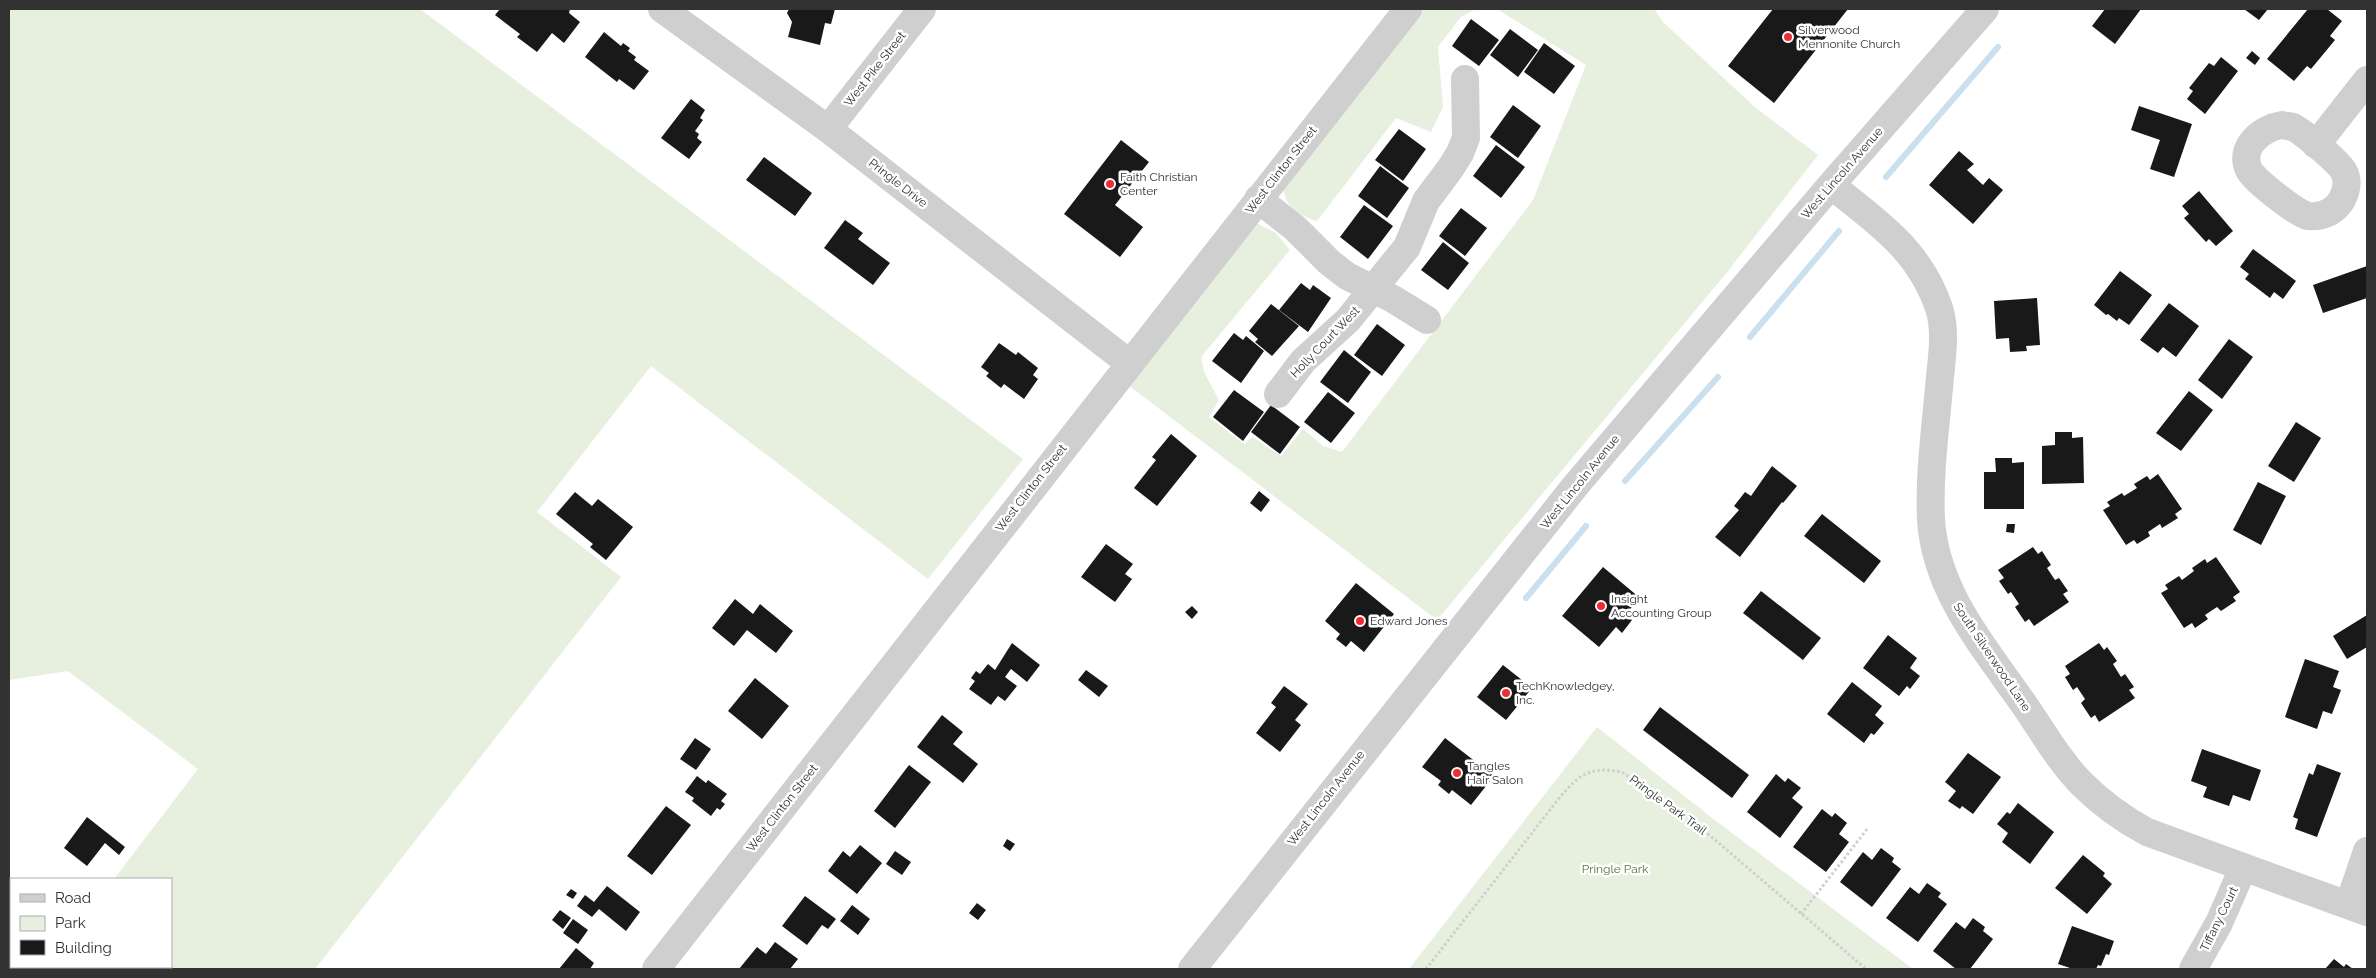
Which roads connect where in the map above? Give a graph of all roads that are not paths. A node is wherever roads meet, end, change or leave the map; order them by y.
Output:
1 (662, 9) edge
2 (922, 9) edge
3 (1408, 9) edge
4 (1985, 9) edge
5 (1465, 79) dead end
6 (2367, 80) edge
7 (828, 129) junction
8 (2316, 145) dead end
9 (1830, 185) junction
10 (1258, 200) junction
11 (1373, 290) junction
12 (1427, 320) dead end
13 (1130, 363) junction
14 (1278, 394) dead end
15 (2367, 851) edge
16 (2244, 868) junction
17 (2358, 908) edge
18 (656, 969) edge
19 (1192, 969) edge
20 (2193, 969) edge

1 - 7 street, Pringle Drive
2 - 7 street, West Pike Street
3 - 10 street, West Clinton Street
4 - 9 street, West Lincoln Avenue
5 - 11 street, Holly Court West
6 - 8 street
7 - 13 street, Pringle Drive
9 - 16 street, South Silverwood Lane
9 - 19 street, West Lincoln Avenue
10 - 11 street
10 - 13 street, West Clinton Street
11 - 12 street
11 - 14 street, Holly Court West
13 - 18 street, West Clinton Street
15 - 17 street
16 - 17 street, South Silverwood Lane
16 - 20 street, Tiffany Court

